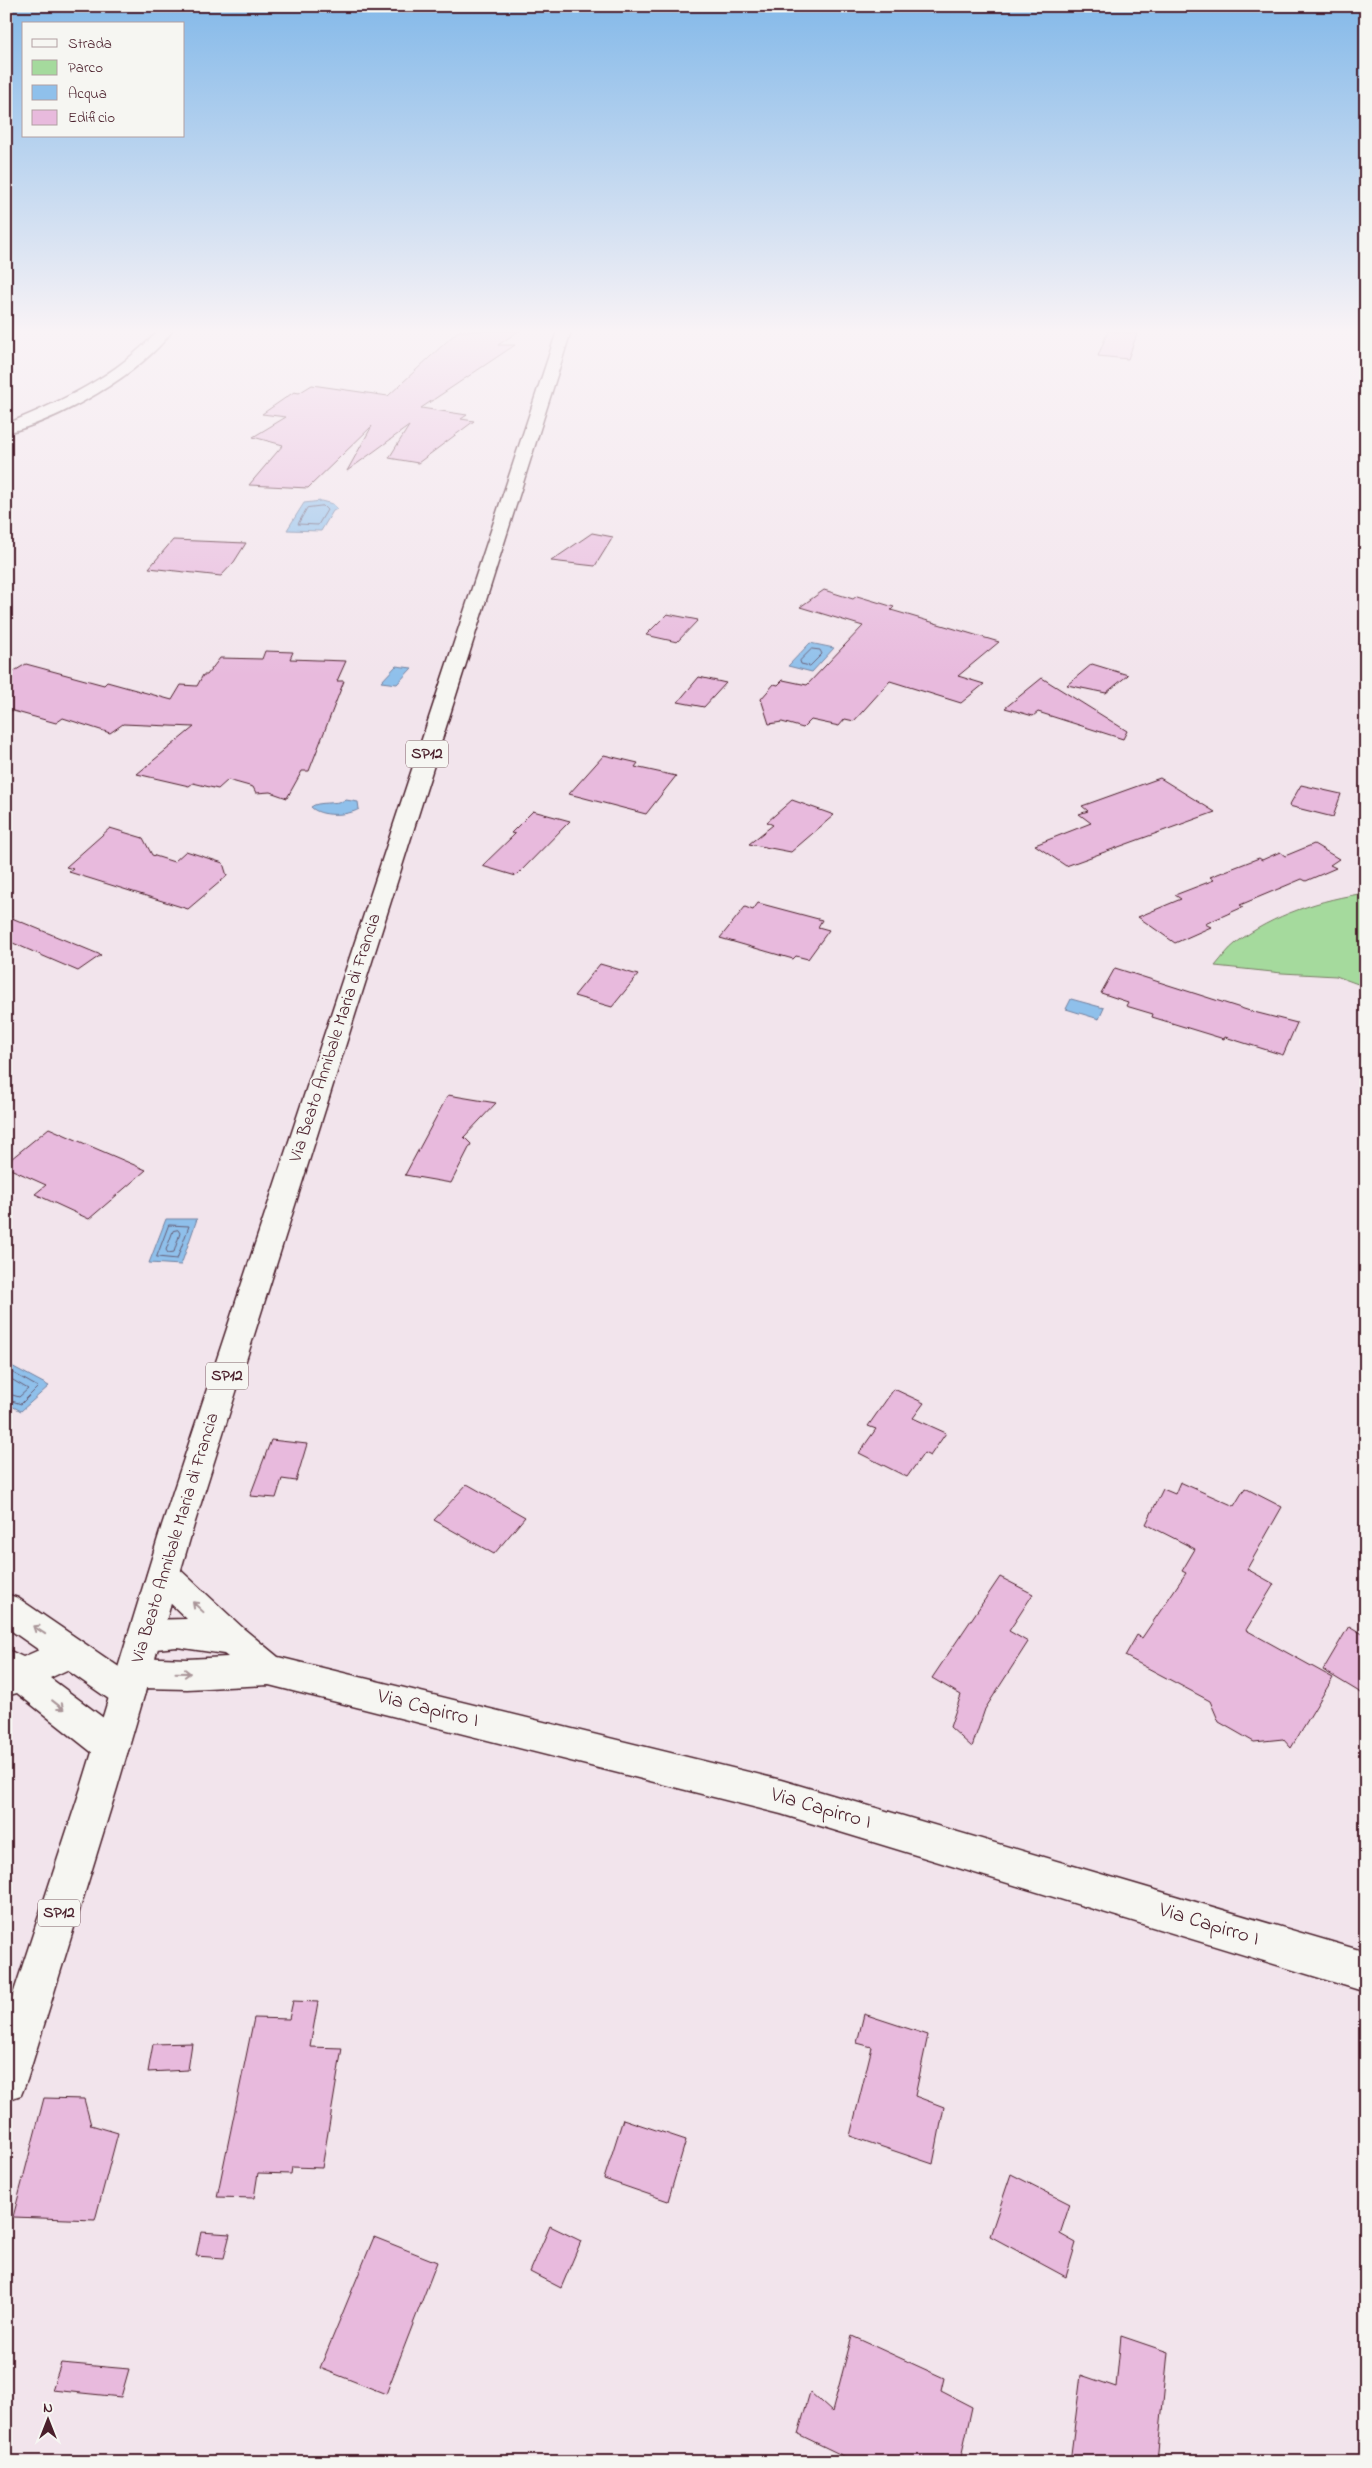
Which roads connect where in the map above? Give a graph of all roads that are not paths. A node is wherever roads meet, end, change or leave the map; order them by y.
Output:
1 (527, 446) edge
2 (163, 1575) junction
3 (6, 1608) edge
4 (145, 1635) junction
5 (232, 1640) junction
6 (71, 1652) junction
7 (269, 1670) junction
8 (11, 1673) edge
9 (131, 1683) junction
10 (112, 1746) junction
11 (1366, 1972) edge
12 (6, 2080) edge

1 - 2 main road, Via Beato Annibale Maria di Francia / SP12
2 - 4 main road, Via Beato Annibale Maria di Francia / SP12
5 -> 2 main road, Via Capirro I
6 -> 3 main road
4 - 5 main road
4 - 9 main road, Via Beato Annibale Maria di Francia / SP12
5 - 7 main road, Via Capirro I
6 - 8 main road
6 - 9 main road
9 -> 7 main road, Via Capirro I
7 - 11 main road, Via Capirro I
8 -> 10 main road
9 - 10 main road, Via Beato Annibale Maria di Francia / SP12
10 - 12 main road, SP12

